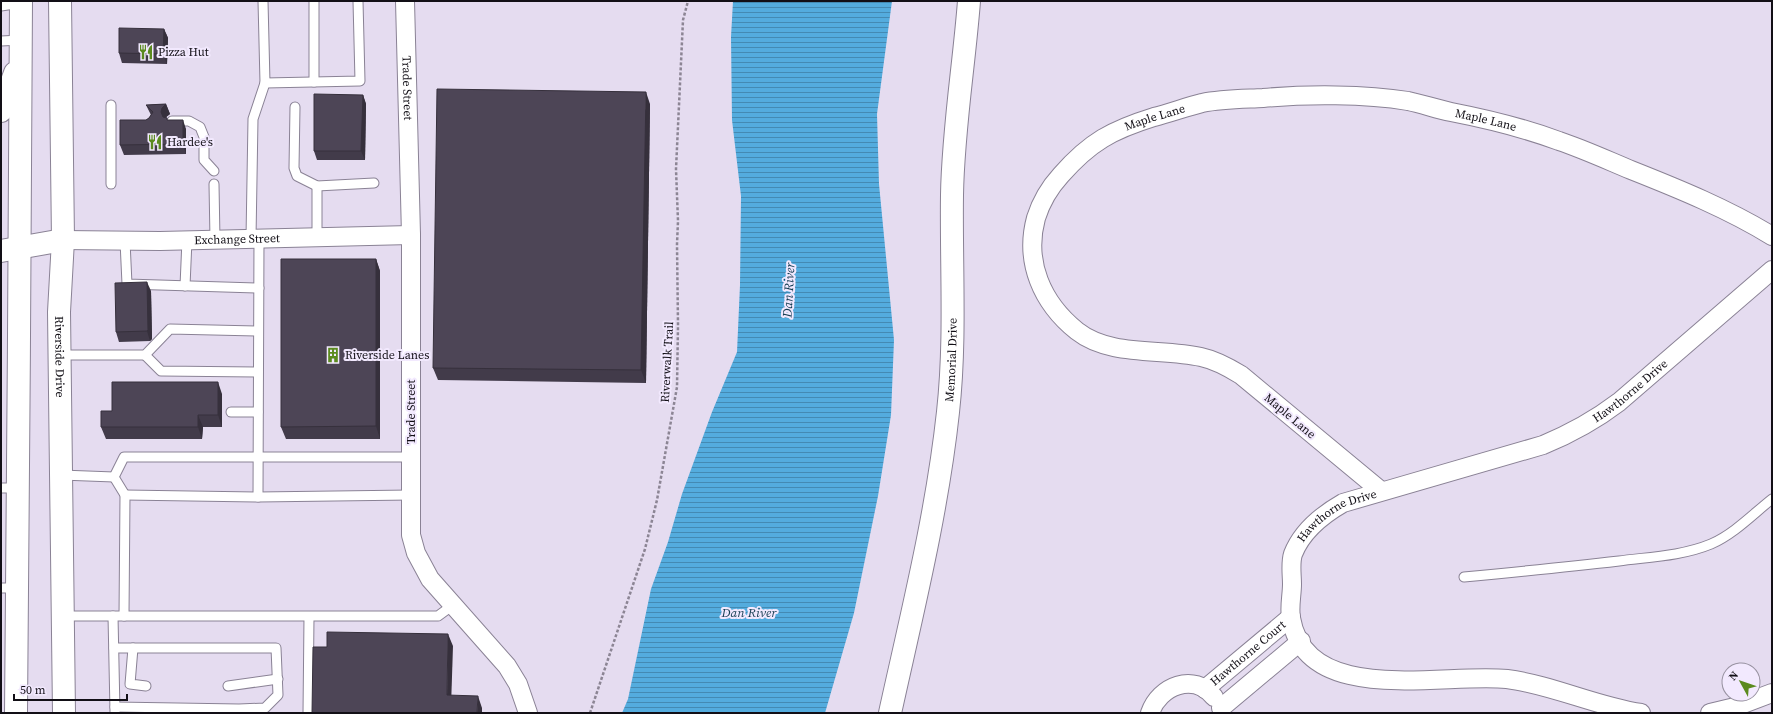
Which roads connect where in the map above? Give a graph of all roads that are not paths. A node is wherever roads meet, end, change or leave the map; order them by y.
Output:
1 (60, 1) edge
2 (263, 1) edge
3 (314, 1) edge
4 (358, 1) edge
5 (405, 1) edge
6 (969, 1) edge
7 (14, 3) edge
8 (14, 45) edge
9 (314, 82) junction
10 (264, 83) junction
11 (111, 105) dead end
12 (295, 107) dead end
13 (1, 111) edge
14 (170, 121) edge
15 (214, 171) dead end
16 (374, 183) dead end
17 (111, 184) dead end
18 (214, 184) dead end
19 (317, 186) junction
20 (411, 235) junction
21 (1772, 236) edge
22 (317, 237) junction
23 (255, 238) junction
24 (63, 240) junction
25 (187, 240) junction
26 (215, 240) junction
27 (125, 241) junction
28 (10, 250) edge
29 (1772, 270) edge
30 (185, 286) junction
31 (259, 288) junction
32 (258, 331) junction
33 (60, 355) junction
34 (145, 355) junction
35 (258, 372) junction
36 (231, 412) dead end
37 (258, 412) junction
38 (258, 457) junction
39 (411, 457) junction
40 (61, 476) junction
41 (114, 477) junction
42 (9, 488) edge
43 (1381, 491) junction
44 (124, 495) junction
45 (411, 495) junction
46 (258, 497) junction
47 (1772, 499) edge
48 (1464, 576) dead end
49 (9, 588) edge
50 (453, 605) junction
51 (63, 616) junction
52 (113, 616) junction
53 (124, 616) junction
54 (309, 616) junction
55 (1291, 617) junction
56 (1300, 641) junction
57 (114, 648) junction
58 (133, 648) junction
59 (278, 679) junction
60 (146, 686) dead end
61 (228, 686) dead end
62 (1204, 689) junction
63 (1772, 693) edge
64 (115, 710) edge
65 (1221, 711) edge
66 (16, 713) edge
67 (64, 713) edge
68 (308, 713) edge
69 (528, 713) edge
70 (890, 713) edge
71 (1150, 713) edge
72 (1642, 713) edge
73 (1710, 713) edge

1 - 24 main road, Riverside Drive
2 - 10 lane
3 - 9 lane
4 - 9 lane
5 - 20 street, Trade Street
6 - 70 main road, Memorial Drive
7 - 8 main road
8 - 13 main road
8 - 28 main road
9 - 10 lane
10 - 23 lane
11 - 17 lane
12 - 19 lane
14 - 15 lane
16 - 19 lane
18 - 26 lane
19 - 22 lane
20 - 22 street, Exchange Street
20 - 39 street, Trade Street
21 - 43 street, Maple Lane
22 - 23 street, Exchange Street
23 - 26 street, Exchange Street
23 - 31 lane
24 - 27 street, Exchange Street
24 - 28 main road
24 - 33 main road, Riverside Drive
25 - 26 street, Exchange Street
25 - 27 street, Exchange Street
25 - 30 lane
27 - 30 lane
28 - 42 main road
29 - 43 street, Hawthorne Drive
30 - 31 lane
31 - 32 lane
32 - 34 lane
32 - 35 lane
33 - 34 lane
33 - 40 main road, Riverside Drive
34 - 35 lane
35 - 37 lane
36 - 37 lane
37 - 38 lane
38 - 39 lane
38 - 41 lane
38 - 46 lane
39 - 45 street, Trade Street
40 - 41 lane
40 - 51 main road, Riverside Drive
41 - 44 lane
42 - 49 main road
43 - 55 street, Hawthorne Drive
44 - 46 lane
44 - 53 lane
45 - 46 lane
45 - 50 street, Trade Street
47 - 48 lane
49 - 66 main road
50 - 54 lane
50 - 69 street, Trade Street
51 - 52 lane
51 - 67 main road, Riverside Drive
52 - 53 lane
52 - 57 lane
53 - 54 lane
54 - 68 lane
55 - 56 street, Hawthorne Drive
55 - 62 street, Hawthorne Court
56 - 65 street, Hawthorne Court
56 - 72 street, Hawthorne Drive
57 - 58 lane
57 - 64 lane
58 - 59 lane
58 - 60 lane
59 - 61 lane
59 - 64 lane
62 - 65 street, Hawthorne Court
62 - 71 street, Hawthorne Court
63 - 73 street

